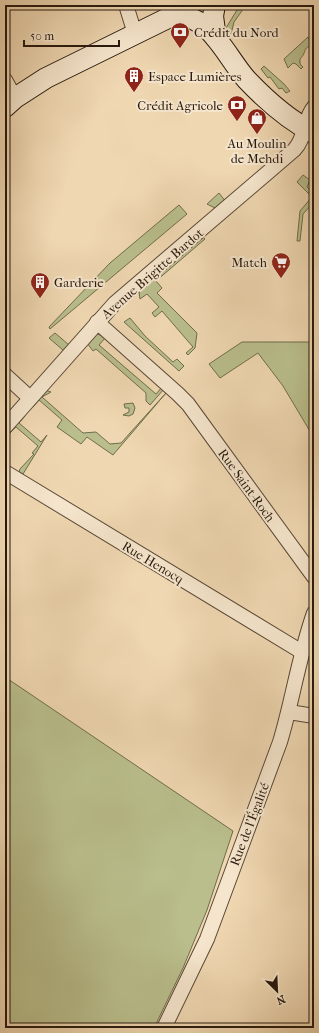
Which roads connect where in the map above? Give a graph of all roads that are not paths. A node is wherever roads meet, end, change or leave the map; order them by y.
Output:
1 (126, 5) edge
2 (215, 5) edge
3 (180, 10) edge
4 (135, 34) junction
5 (216, 38) junction
6 (5, 80) edge
7 (10, 102) edge
8 (314, 107) edge
9 (309, 130) edge
10 (97, 322) junction
11 (5, 376) edge
12 (30, 398) junction
13 (5, 427) edge
14 (5, 472) edge
15 (314, 577) edge
16 (314, 613) edge
17 (302, 652) junction
18 (289, 712) junction
19 (314, 716) edge
20 (164, 1028) edge

1 - 4 street
2 - 5 main road
3 - 4 main road
3 - 5 main road
4 - 7 main road
5 - 9 main road
6 - 7 street
8 - 9 street, Avenue Brigitte Bardot
9 - 10 street, Avenue Brigitte Bardot
10 - 12 street, Avenue Brigitte Bardot
10 - 15 street, Rue Saint-Roch
11 - 12 street
12 - 13 street, Avenue Brigitte Bardot
14 - 17 street, Rue Henocq
16 - 17 street, Rue de l'Égalité
17 - 18 street, Rue de l'Égalité
18 - 19 street
18 - 20 street, Rue de l'Égalité

